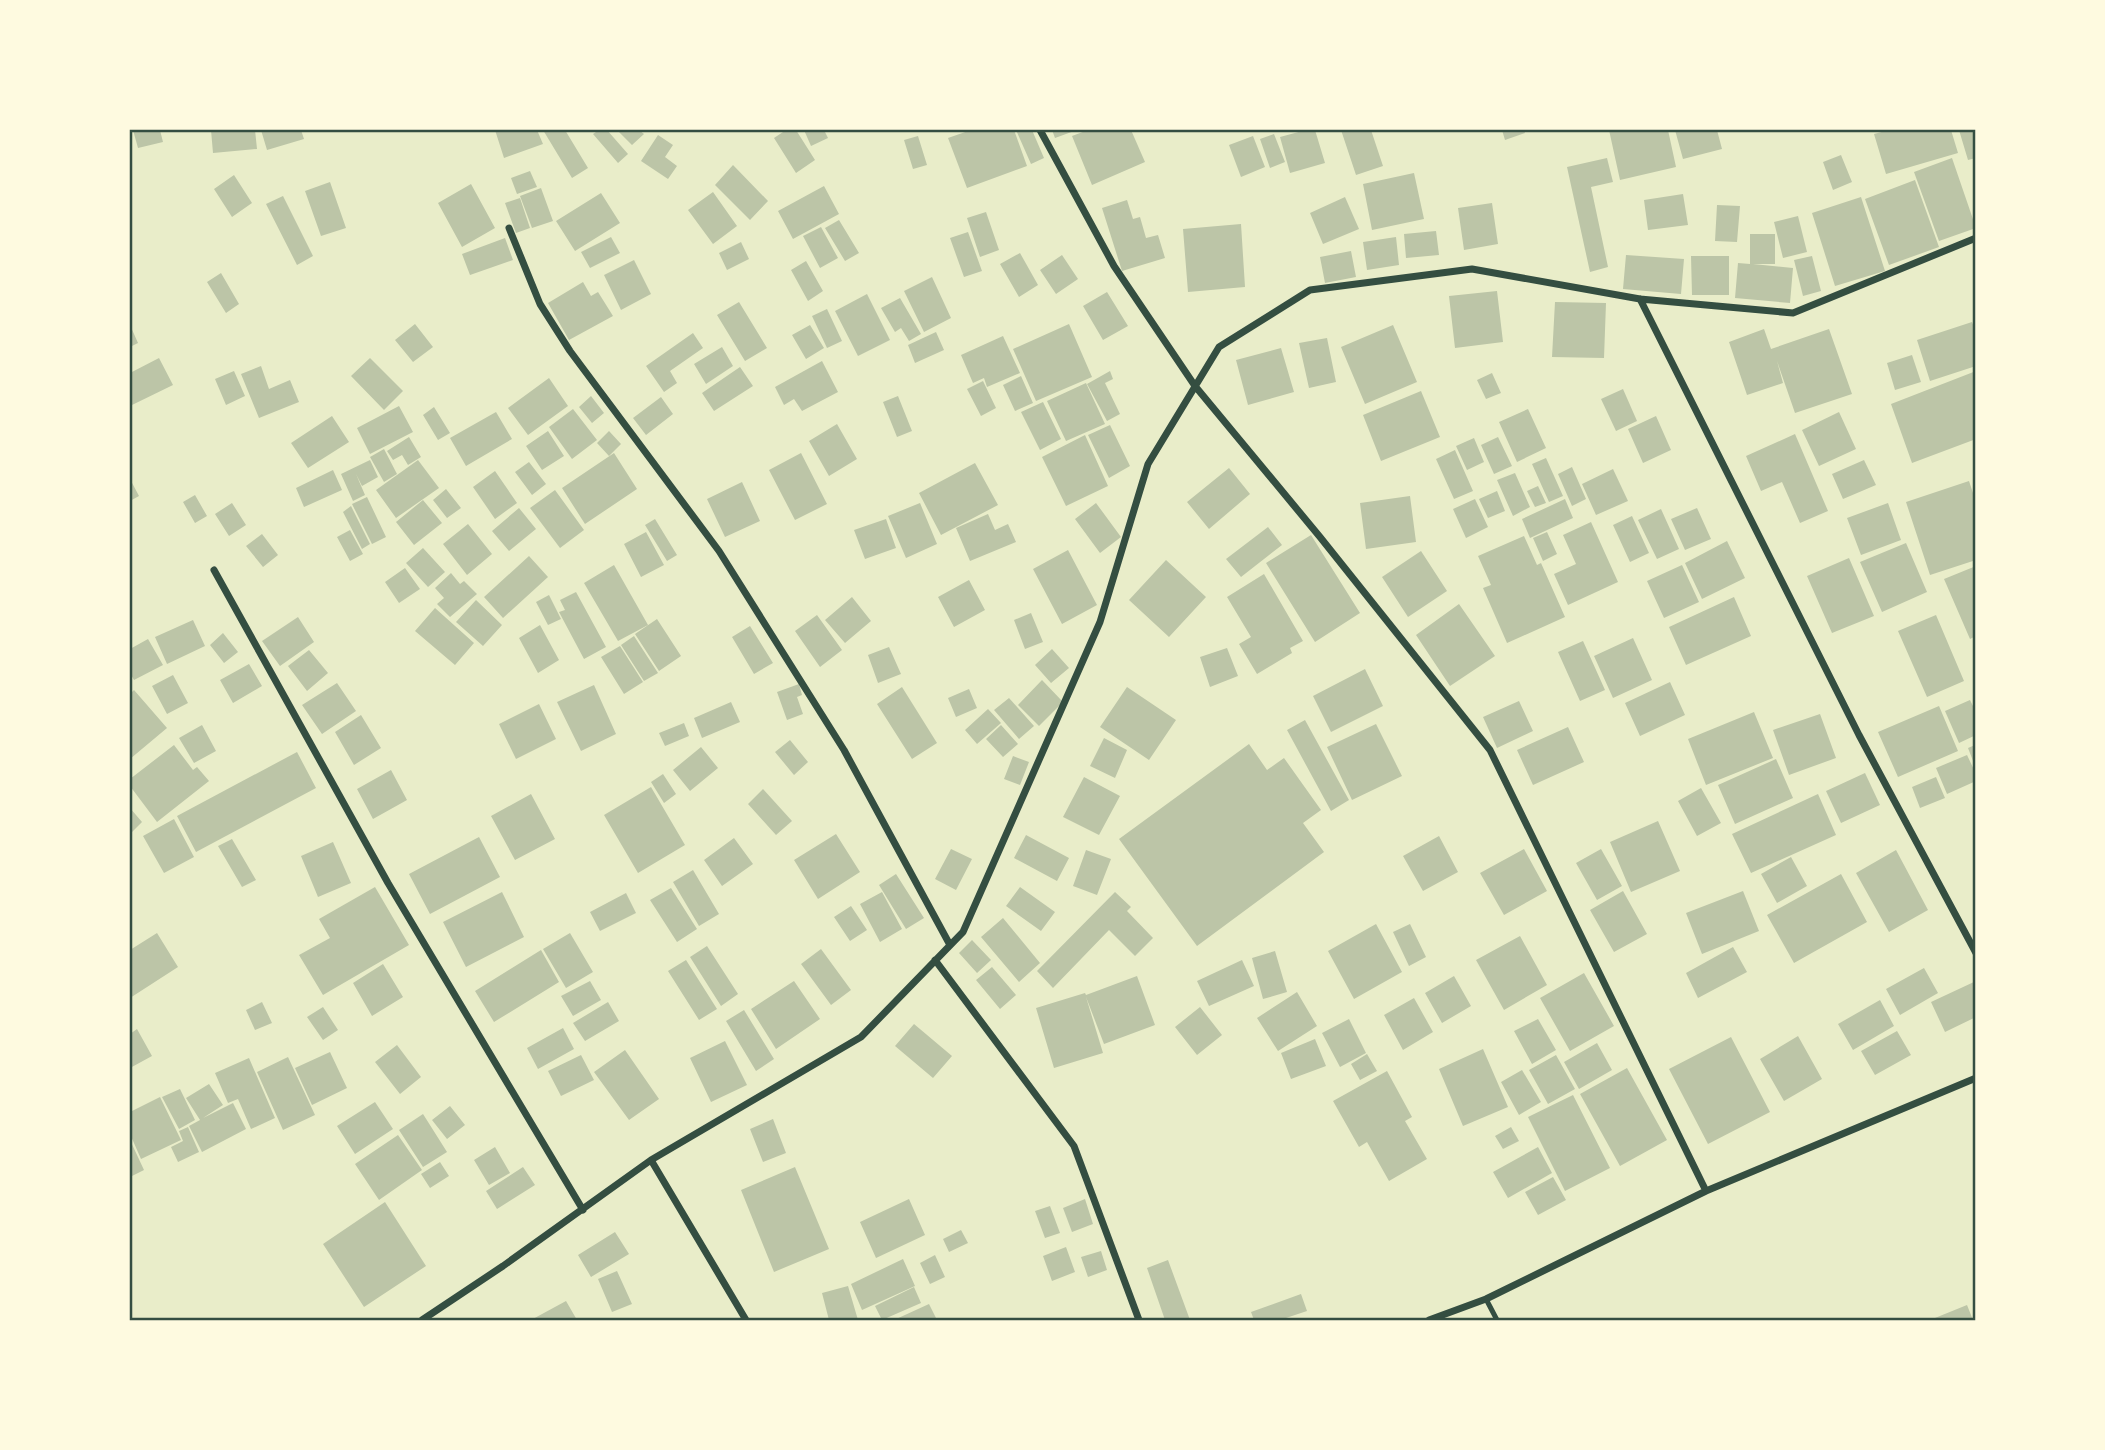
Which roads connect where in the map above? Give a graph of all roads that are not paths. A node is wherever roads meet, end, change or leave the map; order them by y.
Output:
1 (1040, 130) edge
2 (509, 228) dead end
3 (1976, 238) edge
4 (1640, 299) junction
5 (1195, 386) junction
6 (214, 570) dead end
7 (950, 945) junction
8 (1976, 953) edge
9 (935, 960) junction
10 (1976, 1078) edge
11 (651, 1160) junction
12 (1706, 1191) junction
13 (583, 1210) junction
14 (1486, 1299) junction
15 (422, 1321) edge
16 (746, 1321) edge
17 (1139, 1321) edge
18 (1429, 1321) edge
19 (1497, 1321) edge

1 - 5 street
2 - 7 street
3 - 4 street
4 - 5 street
4 - 8 street
5 - 7 street
5 - 12 street
6 - 13 street
7 - 9 street
9 - 11 street
9 - 17 street
10 - 12 street
11 - 13 street
11 - 16 street
12 - 14 street
13 - 15 street
14 - 18 street
14 - 19 lane

